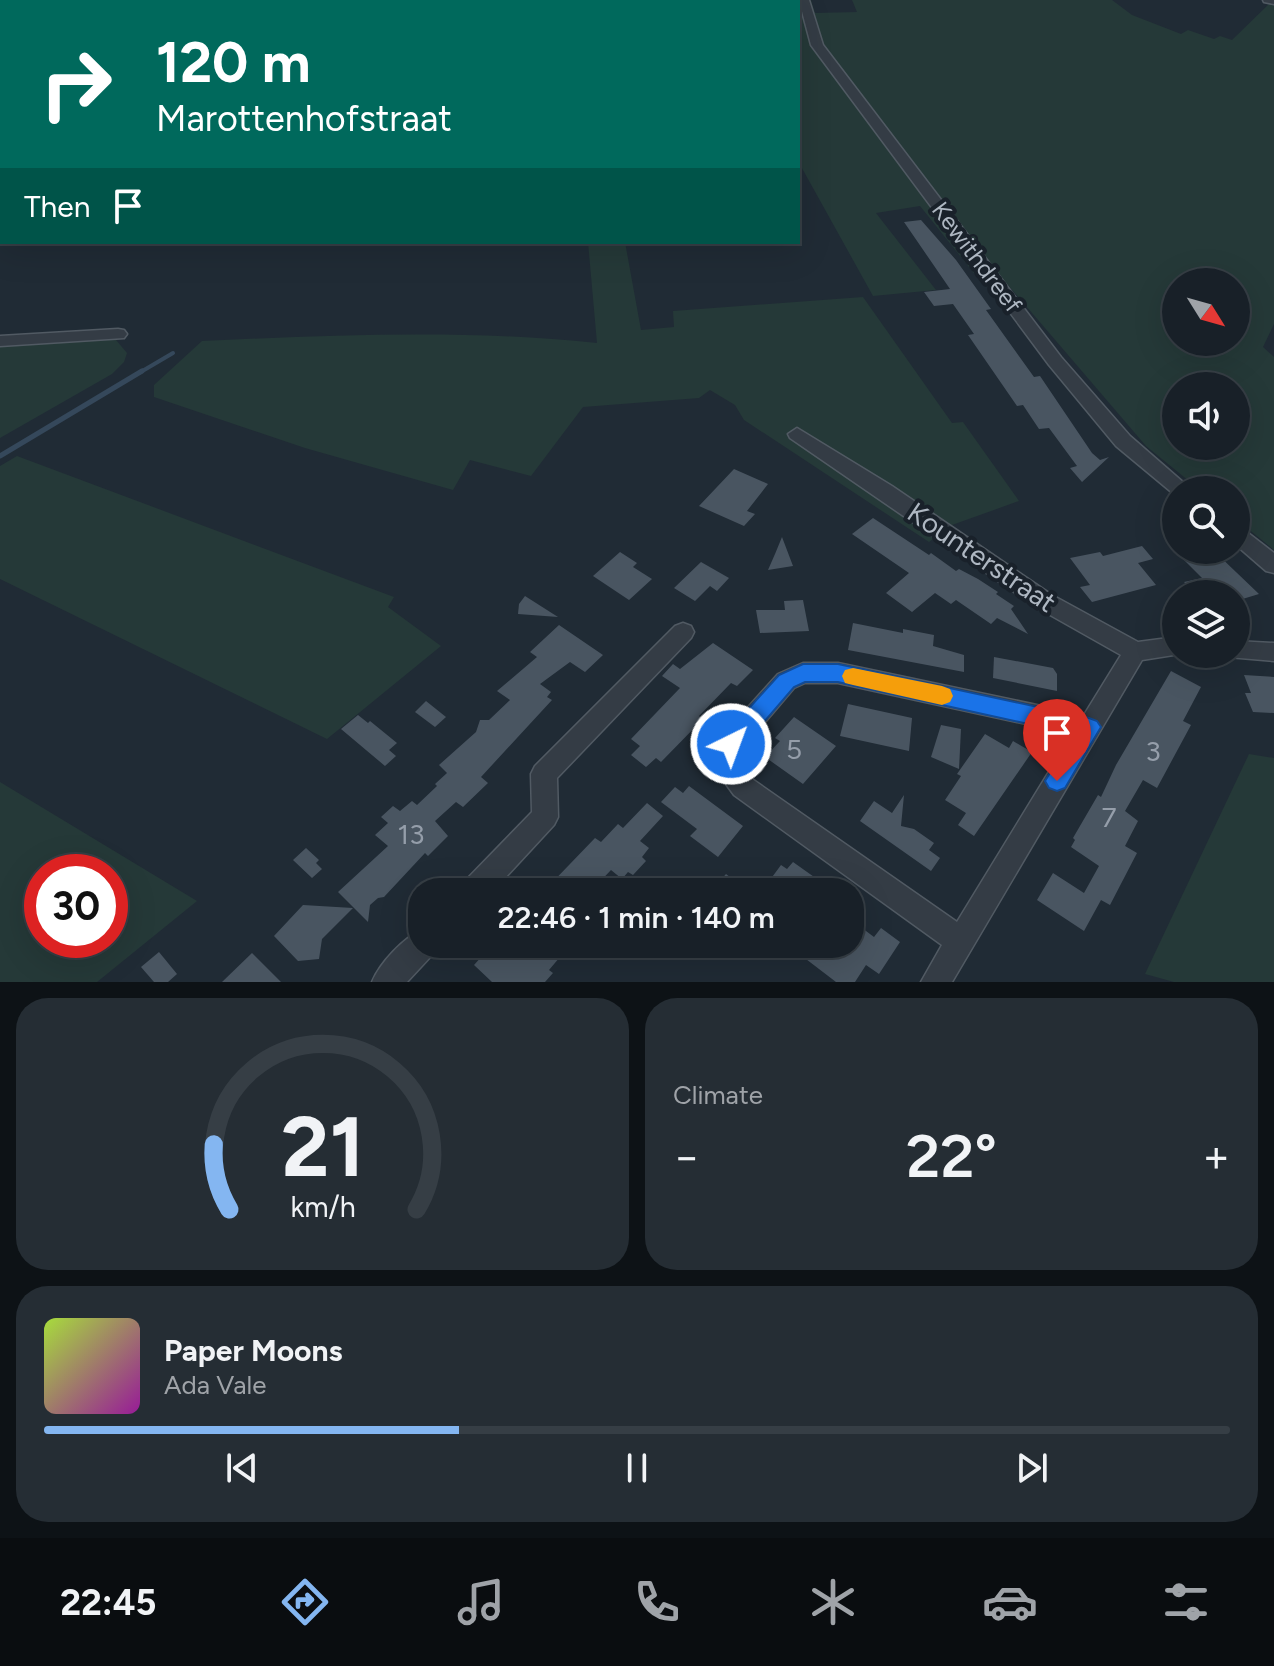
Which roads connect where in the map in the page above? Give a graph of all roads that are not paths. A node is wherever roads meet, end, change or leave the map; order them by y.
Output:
1 (804, 0) edge
2 (118, 334) dead end
3 (0, 341) edge
4 (797, 434) dead end
5 (1165, 476) edge
6 (1250, 545) edge
7 (1274, 565) edge
8 (683, 632) dead end
9 (1162, 648) edge
10 (1250, 651) edge
11 (1135, 652) junction
12 (1274, 652) edge
13 (1089, 727) junction
14 (486, 878) edge
15 (960, 941) junction
16 (410, 958) edge
17 (387, 982) edge
18 (936, 982) edge

1 - 5 street, Kewithdreef
2 - 3 street
4 - 11 street, Kounterstraat
6 - 7 street
8 - 14 street
9 - 11 street
10 - 12 street
11 - 13 street
13 - 15 street
13 - 15 street
15 - 18 street
16 - 17 street

